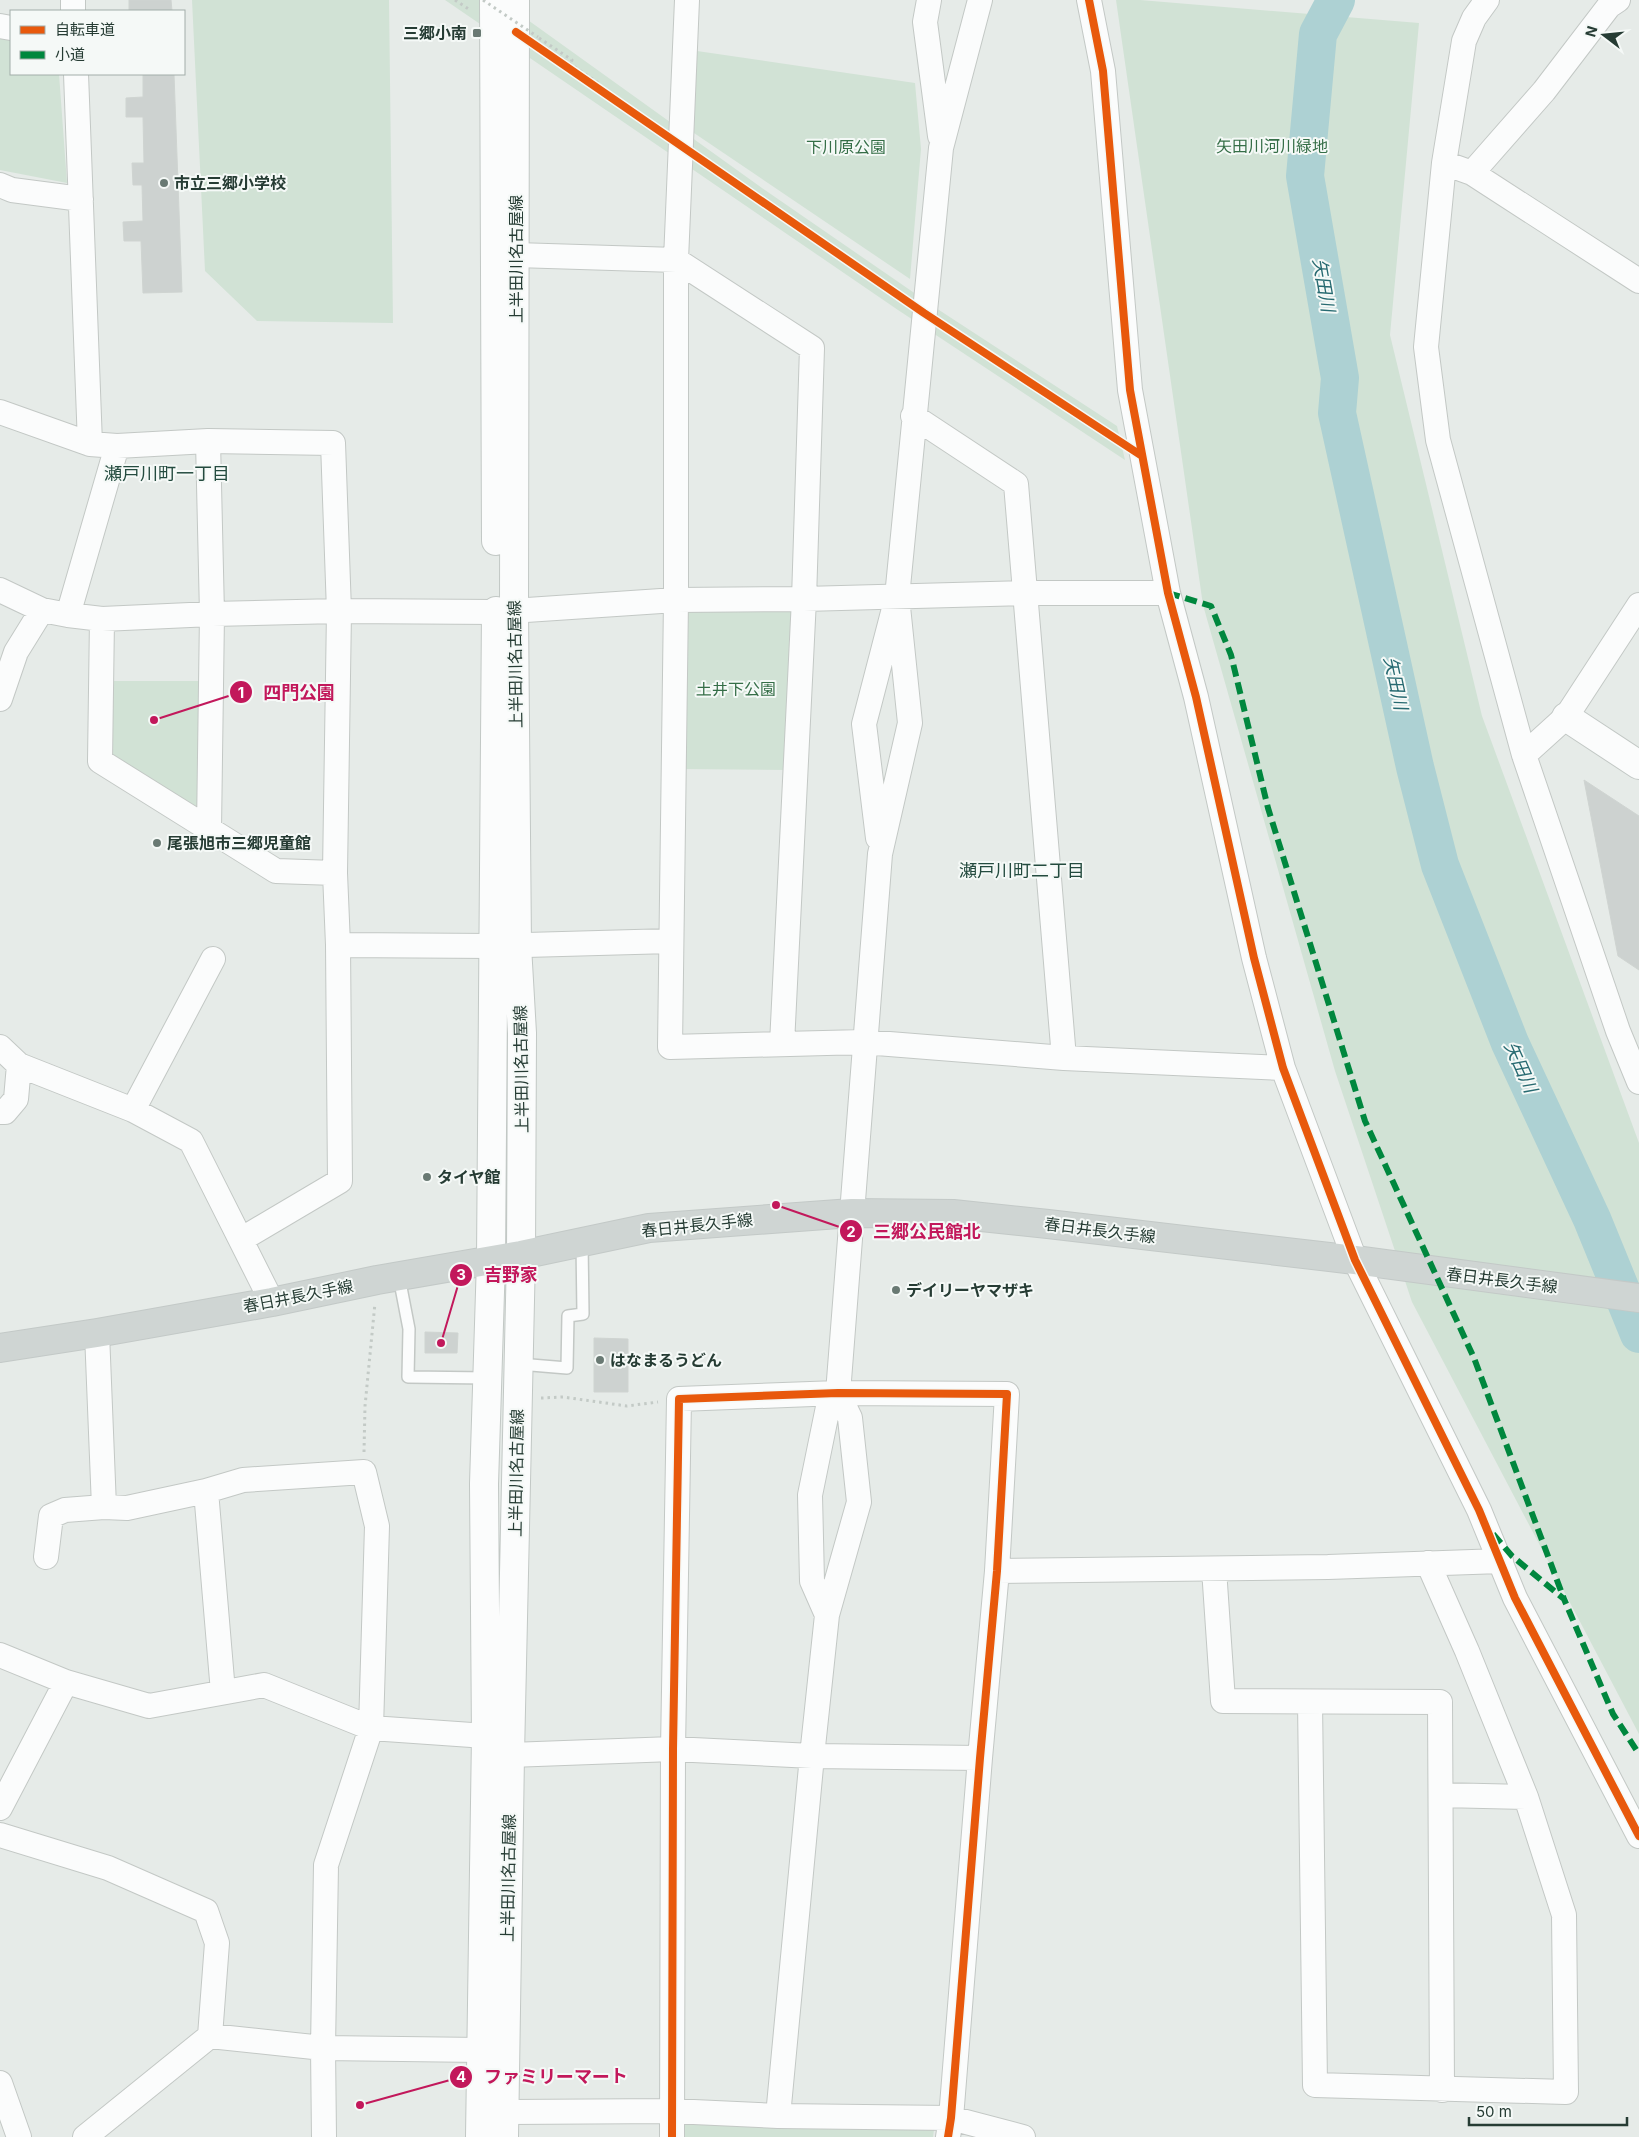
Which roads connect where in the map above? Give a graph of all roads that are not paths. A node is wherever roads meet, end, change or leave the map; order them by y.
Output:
1 (494, 0) edge
2 (516, 0) edge
3 (687, 0) edge
4 (928, 0) edge
5 (980, 0) edge
6 (1090, 0) edge
7 (1487, 0) edge
8 (1618, 0) edge
9 (76, 75) edge
10 (941, 148) junction
11 (1444, 163) junction
12 (1472, 173) junction
13 (0, 185) edge
14 (81, 199) junction
15 (516, 255) junction
16 (676, 260) junction
17 (1639, 281) edge
18 (0, 412) edge
19 (913, 416) junction
20 (208, 441) junction
21 (90, 444) junction
22 (117, 446) junction
23 (0, 590) edge
24 (1026, 593) junction
25 (1168, 593) junction
26 (897, 597) junction
27 (804, 599) junction
28 (676, 600) junction
29 (1639, 606) edge
30 (42, 610) junction
31 (339, 611) junction
32 (505, 612) junction
33 (212, 614) junction
34 (68, 615) junction
35 (102, 619) junction
36 (0, 699) edge
37 (1566, 717) junction
38 (1524, 755) junction
39 (1639, 765) edge
40 (209, 829) junction
41 (880, 854) junction
42 (335, 874) junction
43 (671, 941) junction
44 (338, 945) junction
45 (505, 946) junction
46 (212, 959) dead end
47 (864, 1042) junction
48 (782, 1044) junction
49 (0, 1047) edge
50 (1064, 1058) junction
51 (19, 1065) junction
52 (1283, 1068) junction
53 (1639, 1082) edge
54 (133, 1110) junction
55 (0, 1112) edge
56 (852, 1213) junction
57 (242, 1239) junction
58 (582, 1242) junction
59 (521, 1255) junction
60 (490, 1260) junction
61 (1360, 1261) junction
62 (388, 1278) junction
63 (1639, 1298) edge
64 (272, 1302) junction
65 (97, 1333) junction
66 (0, 1348) edge
67 (519, 1364) junction
68 (488, 1378) junction
69 (838, 1393) junction
70 (206, 1491) junction
71 (104, 1507) junction
72 (46, 1557) dead end
73 (1501, 1560) junction
74 (1428, 1563) junction
75 (1214, 1568) junction
76 (997, 1572) junction
77 (827, 1615) junction
78 (0, 1655) edge
79 (66, 1682) junction
80 (223, 1692) junction
81 (1310, 1702) junction
82 (371, 1728) junction
83 (486, 1736) junction
84 (673, 1749) junction
85 (510, 1755) junction
86 (812, 1756) junction
87 (980, 1758) junction
88 (1440, 1795) junction
89 (1526, 1797) junction
90 (0, 1808) edge
91 (0, 1835) edge
92 (1639, 1836) edge
93 (210, 2036) junction
94 (323, 2048) junction
95 (481, 2050) junction
96 (0, 2086) edge
97 (1442, 2090) junction
98 (672, 2111) junction
99 (778, 2116) junction
100 (493, 2124) edge
101 (949, 2128) edge
102 (20, 2137) edge
103 (85, 2137) edge
104 (324, 2137) edge
105 (672, 2137) edge
106 (1023, 2137) edge

1 - 32 main road, 上半田川名古屋線
2 - 15 main road, 上半田川名古屋線
3 - 16 street
4 - 10 street
5 - 10 street
6 - 25 street
7 - 11 street
8 - 12 street
9 - 14 street
10 - 19 street
11 - 12 street
11 - 38 street
12 - 17 street
13 - 14 street
14 - 21 street
15 - 16 street
15 - 32 main road, 上半田川名古屋線
16 - 27 street
16 - 28 street
18 - 21 street
19 - 24 street
19 - 26 street
20 - 22 street
20 - 31 street
20 - 33 street
21 - 22 street
22 - 34 street
23 - 30 street
24 - 25 street
24 - 26 street
24 - 50 street
25 - 52 street
26 - 27 street
26 - 41 street
26 - 41 street
27 - 28 street
27 - 48 street
28 - 32 street
28 - 43 street
29 - 37 street
30 - 34 street
30 - 36 street
31 - 32 street
31 - 33 street
31 - 42 street
32 - 45 main road, 上半田川名古屋線
33 - 35 street
33 - 40 street
34 - 35 street
35 - 40 street
37 - 38 street
37 - 39 main road
38 - 53 street
40 - 42 street
41 - 47 street
42 - 44 street
43 - 45 street
43 - 48 street
44 - 45 street
44 - 57 street
45 - 59 main road, 上半田川名古屋線
45 - 60 main road, 上半田川名古屋線
46 - 54 street
47 - 48 street
47 - 50 street
47 - 56 street
49 - 51 street
50 - 52 street
51 - 54 street
51 - 55 street
52 - 61 street
54 - 57 street
56 - 58 main road, 春日井長久手線
56 - 61 main road, 春日井長久手線
56 - 69 street
57 - 64 street
58 - 59 main road, 春日井長久手線
58 - 67 lane
59 - 60 main road, 春日井長久手線
59 - 67 main road, 上半田川名古屋線
60 - 62 main road, 春日井長久手線
60 - 68 main road, 上半田川名古屋線
61 - 63 main road, 春日井長久手線
61 - 73 street
62 - 64 main road, 春日井長久手線
62 - 68 lane
64 - 65 main road, 春日井長久手線
65 - 66 main road, 春日井長久手線
65 - 71 street
67 - 85 main road, 上半田川名古屋線
68 - 83 main road, 上半田川名古屋線
69 - 76 street
69 - 77 street
69 - 77 street
69 - 84 street
70 - 71 street
70 - 80 street
70 - 82 street
71 - 72 street
73 - 74 street
73 - 92 street
74 - 75 street
74 - 89 street
75 - 76 street
75 - 81 street
76 - 87 street
77 - 86 street
78 - 79 street
79 - 80 street
79 - 90 street
80 - 82 street
81 - 88 street
81 - 97 street
82 - 83 street
82 - 94 street
83 - 95 main road, 上半田川名古屋線
84 - 85 street
84 - 86 street
84 - 98 street
85 - 100 main road, 上半田川名古屋線
86 - 87 street
86 - 99 street
87 - 101 street
88 - 89 street
88 - 97 street
89 - 97 street
91 - 93 street
93 - 94 street
93 - 103 street
94 - 95 street
94 - 104 street
95 - 100 main road, 上半田川名古屋線
96 - 102 street
98 - 99 street
98 - 100 street
98 - 105 street
99 - 101 street
101 - 106 street

